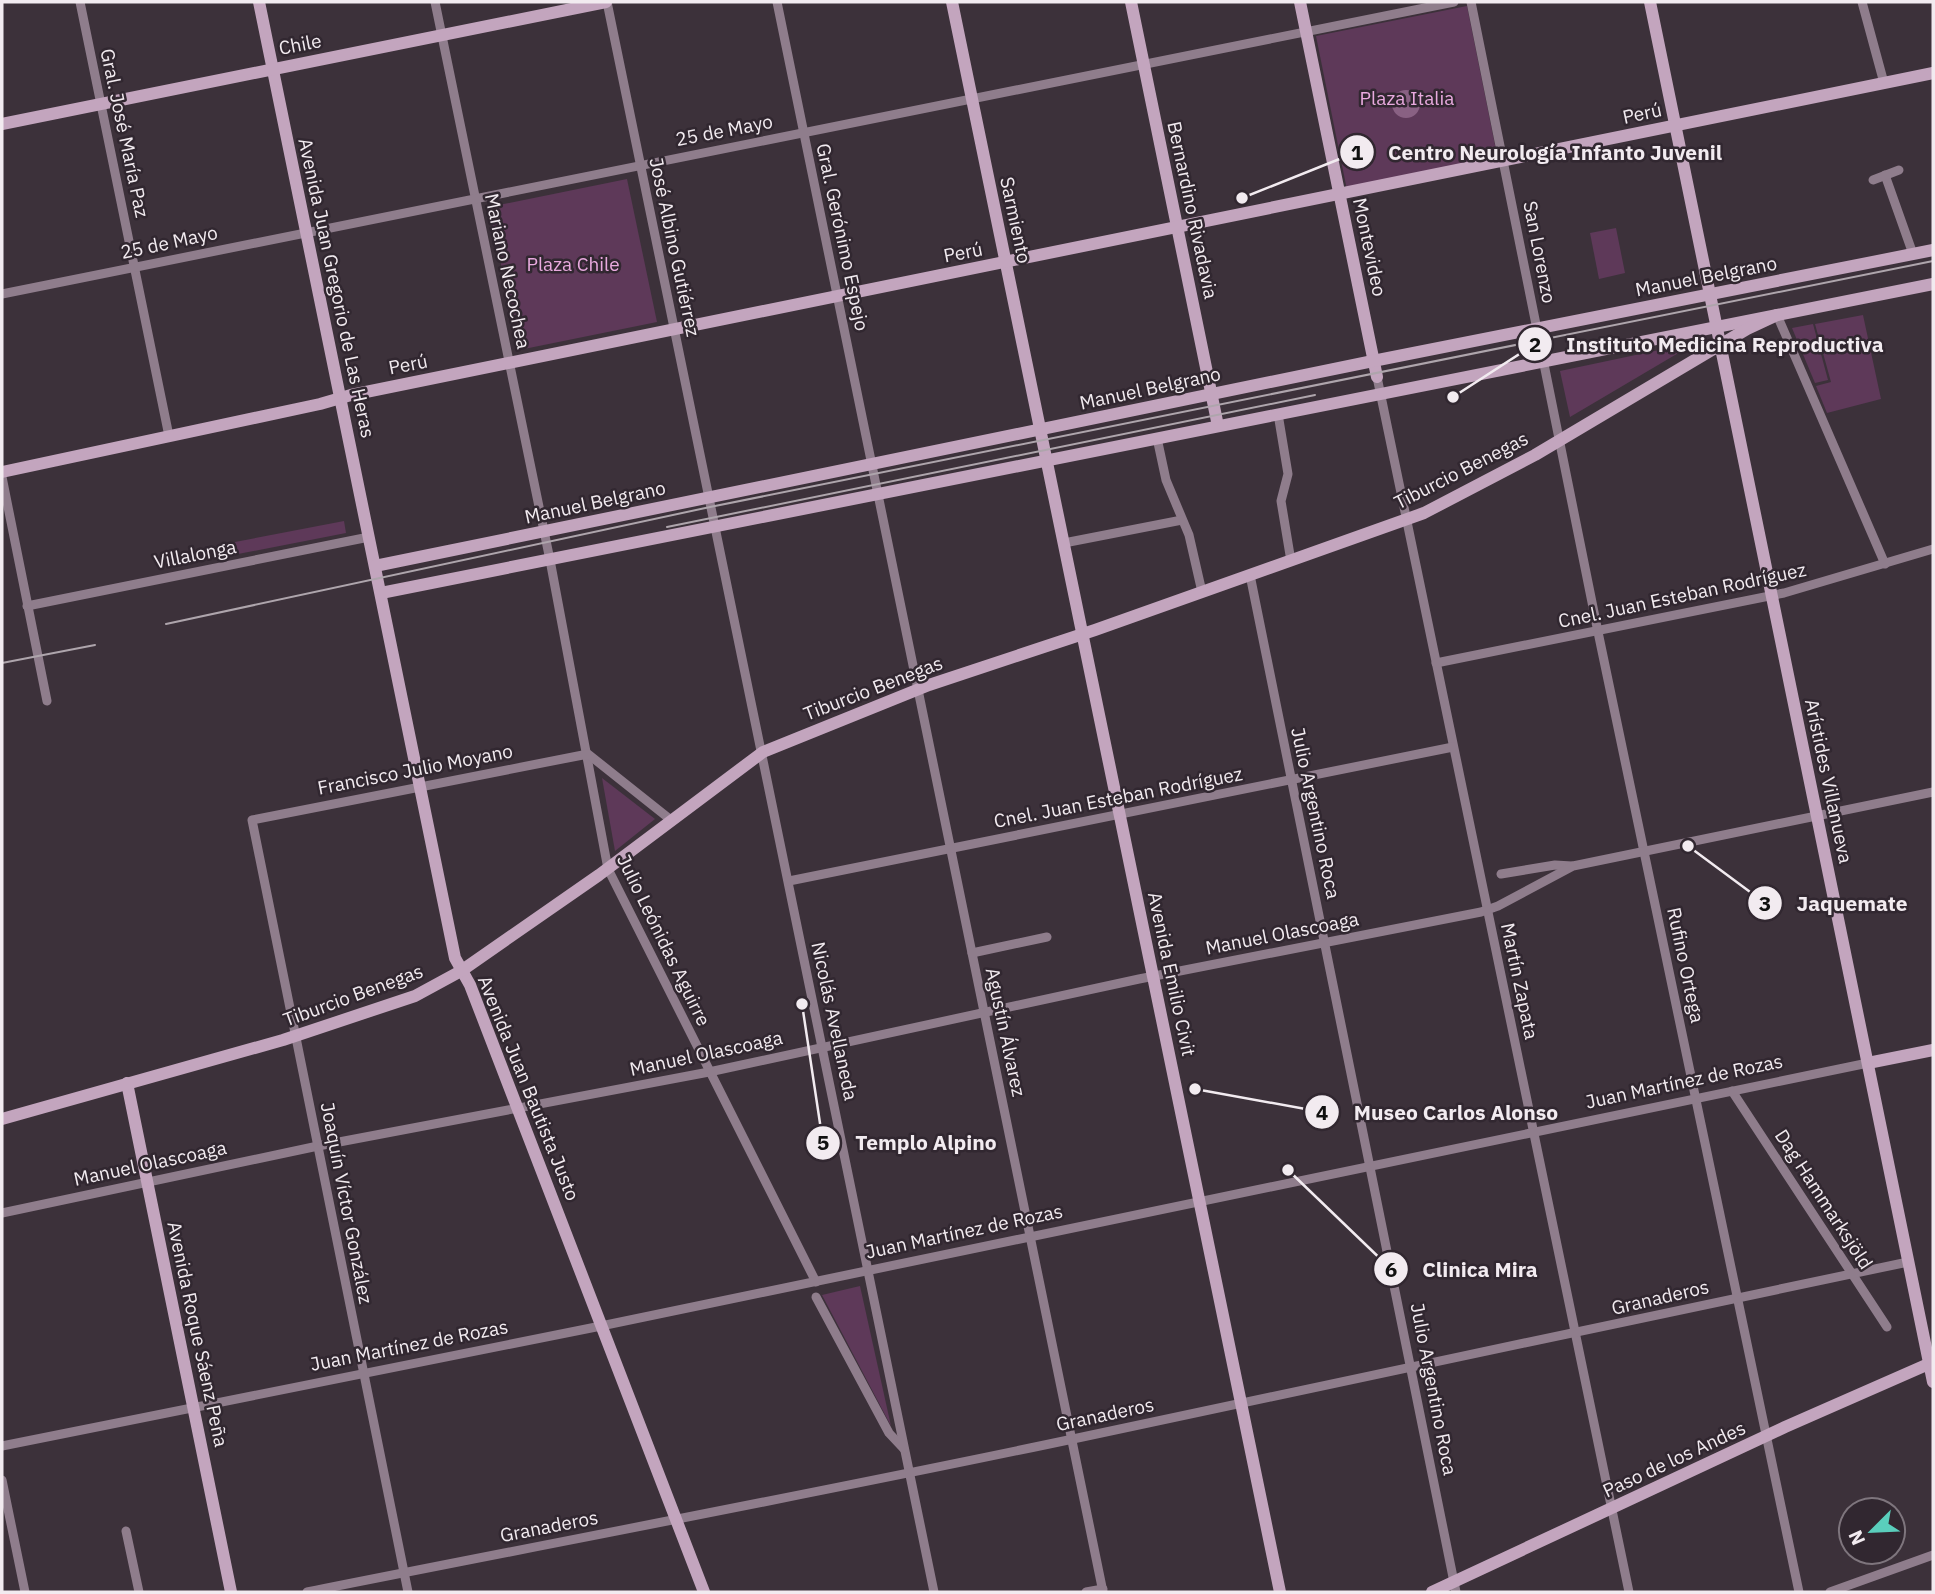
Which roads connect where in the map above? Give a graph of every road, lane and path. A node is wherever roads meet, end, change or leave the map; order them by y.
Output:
1 (80, 2) edge
2 (259, 2) edge
3 (435, 2) edge
4 (606, 2) edge
5 (777, 2) edge
6 (952, 2) edge
7 (1131, 2) edge
8 (1300, 2) edge
9 (1454, 2) edge
10 (1471, 2) edge
11 (1650, 2) edge
12 (1862, 2) edge
13 (1306, 31) junction
14 (442, 35) junction
15 (1143, 64) junction
16 (273, 69) junction
17 (1933, 73) edge
18 (1884, 83) junction
19 (972, 98) junction
20 (101, 104) junction
21 (2, 124) edge
22 (1676, 126) junction
23 (803, 132) junction
24 (1504, 161) junction
25 (640, 165) junction
26 (1899, 170) dead end
27 (1885, 175) junction
28 (1873, 180) dead end
29 (1339, 195) junction
30 (475, 198) junction
31 (1177, 228) junction
32 (306, 231) junction
33 (1933, 250) edge
34 (1913, 254) junction
35 (1006, 263) junction
36 (135, 267) junction
37 (1933, 284) edge
38 (2, 294) edge
39 (1710, 295) junction
40 (837, 297) junction
41 (1777, 315) junction
42 (1717, 327) junction
43 (1538, 329) junction
44 (674, 330) junction
45 (1541, 345) joint
46 (1721, 346) junction
47 (1373, 361) junction
48 (1544, 361) junction
49 (509, 364) junction
50 (1377, 377) joint
51 (1212, 394) junction
52 (1380, 394) junction
53 (340, 398) junction
54 (1278, 414) junction
55 (1218, 426) junction
56 (1040, 430) junction
57 (169, 436) junction
58 (1157, 438) junction
59 (1560, 440) junction
60 (1043, 445) joint
61 (1046, 460) junction
62 (872, 465) junction
63 (2, 475) edge
64 (875, 480) joint
65 (877, 494) junction
66 (708, 498) junction
67 (1182, 520) junction
68 (1406, 521) junction
69 (714, 527) junction
70 (544, 532) junction
71 (369, 537) junction
72 (1064, 544) junction
73 (547, 547) joint
74 (1933, 549) edge
75 (550, 560) junction
76 (1291, 561) junction
77 (1885, 564) junction
78 (375, 566) junction
79 (1250, 575) junction
80 (379, 587) junction
81 (1202, 592) junction
82 (1772, 596) junction
83 (27, 606) junction
84 (1598, 632) junction
85 (1082, 634) junction
86 (1436, 663) junction
87 (918, 689) junction
88 (47, 701) dead end
89 (1453, 747) junction
90 (763, 752) junction
91 (586, 754) junction
92 (1292, 780) junction
93 (420, 786) junction
94 (1933, 792) edge
95 (1119, 815) junction
96 (1817, 816) junction
97 (252, 820) joint
98 (671, 820) junction
99 (950, 849) junction
100 (1645, 852) junction
101 (1573, 866) junction
102 (608, 869) junction
103 (1501, 874) dead end
104 (789, 881) junction
105 (1487, 910) junction
106 (1046, 937) dead end
107 (1325, 942) junction
108 (972, 953) junction
109 (461, 971) junction
110 (1153, 976) junction
111 (984, 1012) junction
112 (296, 1037) junction
113 (823, 1046) junction
114 (1933, 1049) edge
115 (1868, 1063) junction
116 (709, 1072) junction
117 (127, 1083) junction
118 (1732, 1090) junction
119 (1696, 1098) junction
120 (517, 1107) junction
121 (2, 1119) edge
122 (1533, 1132) junction
123 (318, 1146) junction
124 (1371, 1167) junction
125 (147, 1182) junction
126 (1199, 1202) junction
127 (2, 1213) edge
128 (1030, 1237) junction
129 (1909, 1262) junction
130 (868, 1270) junction
131 (1852, 1274) junction
132 (816, 1282) junction
133 (816, 1297) dead end
134 (1737, 1297) junction
135 (601, 1326) junction
136 (1887, 1327) dead end
137 (1575, 1334) junction
138 (1931, 1363) edge
139 (1412, 1368) junction
140 (364, 1373) junction
141 (1933, 1382) edge
142 (1240, 1402) junction
143 (193, 1407) junction
144 (900, 1427) junction
145 (888, 1431) junction
146 (1766, 1436) junction
147 (1072, 1439) junction
148 (2, 1446) edge
149 (905, 1451) junction
150 (909, 1472) junction
151 (2, 1480) edge
152 (1612, 1510) junction
153 (675, 1518) junction
154 (126, 1531) dead end
155 (1933, 1555) edge
156 (404, 1573) junction
157 (1455, 1587) edge
158 (1103, 1591) edge
159 (24, 1592) edge
160 (139, 1592) edge
161 (231, 1592) edge
162 (307, 1592) edge
163 (408, 1592) edge
164 (704, 1592) edge
165 (934, 1592) edge
166 (1086, 1592) edge
167 (1280, 1592) edge
168 (1432, 1592) edge
169 (1629, 1592) edge
170 (1799, 1592) edge
171 (1830, 1592) edge

1 - 20 street, Gral. José María Paz
2 - 16 street, Avenida Juan Gregorio de Las Heras
3 - 14 street, Mariano Necochea
4 - 14 street, Chile
4 - 25 street, José Albino Gutiérrez
5 - 23 street, Gral. Gerónimo Espejo
6 - 19 street, Sarmiento
7 - 15 street, Bernardino Rivadavia
8 - 13 street, Montevideo
9 - 13 street, 25 de Mayo
10 - 24 street, San Lorenzo
11 - 22 street, Arístides Villanueva
12 - 18 street
13 - 15 street, 25 de Mayo
13 - 29 street, Montevideo
14 - 16 street, Chile
14 - 30 street, Mariano Necochea
15 - 19 street, 25 de Mayo
15 - 31 street, Bernardino Rivadavia
16 - 20 street, Chile
16 - 32 street, Avenida Juan Gregorio de Las Heras
17 - 18 street, Perú
18 - 22 street, Perú
19 - 23 street, 25 de Mayo
19 - 35 street, Sarmiento
20 - 21 street, Chile
20 - 36 street, Gral. José María Paz
22 - 24 street, Perú
22 - 39 street, Arístides Villanueva
23 - 25 street, 25 de Mayo
23 - 40 street, Gral. Gerónimo Espejo
24 - 29 street, Perú
24 - 43 street, San Lorenzo
25 - 30 street, 25 de Mayo
25 - 44 street, José Albino Gutiérrez
26 - 27 street
27 - 28 street
27 - 34 street
29 - 31 street, Perú
29 - 47 street, Montevideo
30 - 32 street, 25 de Mayo
30 - 49 street, Mariano Necochea
31 - 35 street, Perú
31 - 51 street, Bernardino Rivadavia
32 - 36 street, 25 de Mayo
32 - 53 street, Avenida Juan Gregorio de Las Heras
33 - 34 street, Manuel Belgrano
34 - 39 street, Manuel Belgrano
35 - 40 street, Perú
35 - 56 street, Sarmiento
36 - 38 street, 25 de Mayo
36 - 57 street, Gral. José María Paz
37 - 41 street
39 - 42 street, Arístides Villanueva
39 - 43 street, Manuel Belgrano
40 - 44 street, Perú
40 - 62 street, Gral. Gerónimo Espejo
41 - 42 street
41 - 46 street, Tiburcio Benegas
41 - 77 street
42 - 46 street, Arístides Villanueva
42 - 48 street
43 - 45 street, San Lorenzo
43 - 47 street, Manuel Belgrano
44 - 49 street, Perú
44 - 66 street, José Albino Gutiérrez
45 - 48 street, Rufino Ortega
46 - 59 street, Tiburcio Benegas
46 - 82 street, Arístides Villanueva
47 - 50 street, Montevideo
47 - 51 street, Manuel Belgrano
48 - 52 street
48 - 59 street, Rufino Ortega
49 - 53 street, Perú
49 - 70 street, Mariano Necochea
50 - 52 street, Martín Zapata
51 - 55 street, Bernardino Rivadavia
51 - 56 street, Manuel Belgrano
52 - 54 street
52 - 68 street, Martín Zapata
53 - 57 street, Perú
53 - 71 street, Avenida Juan Gregorio de Las Heras
54 - 55 street
54 - 76 street
55 - 58 street
56 - 60 street, Sarmiento
56 - 62 street, Manuel Belgrano
57 - 63 street, Perú
58 - 61 street
58 - 67 street
59 - 68 street, Tiburcio Benegas
59 - 84 street, Rufino Ortega
60 - 61 street, Avenida Emilio Civit
61 - 65 street
61 - 72 street, Avenida Emilio Civit
62 - 64 street, Gral. Gerónimo Espejo
62 - 66 street, Manuel Belgrano
63 - 83 street
64 - 65 street, Agustín Álvarez
65 - 69 street
65 - 87 street, Agustín Álvarez
66 - 69 street, Nicolás Avellaneda
66 - 70 street, Manuel Belgrano
67 - 72 street
67 - 81 street
68 - 76 street, Tiburcio Benegas
68 - 86 street, Martín Zapata
69 - 75 street
69 - 90 street, Nicolás Avellaneda
70 - 73 street, Mariano Necochea
70 - 78 street, Manuel Belgrano
71 - 78 street, Avenida Juan Gregorio de Las Heras
71 - 83 street, Villalonga
72 - 85 street, Avenida Emilio Civit
73 - 75 street, Julio Leónidas Aguirre
74 - 77 street, Cnel. Juan Esteban Rodríguez
75 - 80 street
75 - 91 street, Julio Leónidas Aguirre
76 - 79 street, Tiburcio Benegas
77 - 82 street, Cnel. Juan Esteban Rodríguez
78 - 80 street, Avenida Juan Gregorio de Las Heras
79 - 81 street, Tiburcio Benegas
79 - 92 street, Julio Argentino Roca
80 - 93 street, Avenida Juan Bautista Justo
81 - 85 street, Tiburcio Benegas
82 - 84 street, Cnel. Juan Esteban Rodríguez
82 - 96 street, Arístides Villanueva
83 - 88 street
84 - 86 street, Cnel. Juan Esteban Rodríguez
84 - 100 street, Rufino Ortega
85 - 87 street, Tiburcio Benegas
85 - 95 street, Avenida Emilio Civit
86 - 89 street, Martín Zapata
87 - 90 street, Tiburcio Benegas
87 - 99 street, Agustín Álvarez
89 - 92 street, Cnel. Juan Esteban Rodríguez
89 - 105 street, Martín Zapata
90 - 98 street, Tiburcio Benegas
90 - 104 street, Nicolás Avellaneda
91 - 93 street, Francisco Julio Moyano
91 - 98 street
91 - 102 street, Julio Leónidas Aguirre
92 - 95 street, Cnel. Juan Esteban Rodríguez
92 - 107 street, Julio Argentino Roca
93 - 97 street, Francisco Julio Moyano
93 - 109 street, Avenida Juan Bautista Justo
94 - 96 street, Manuel Olascoaga
95 - 99 street, Cnel. Juan Esteban Rodríguez
95 - 110 street, Avenida Emilio Civit
96 - 100 street, Manuel Olascoaga
96 - 115 street, Arístides Villanueva
97 - 112 street, Joaquín Víctor González
98 - 102 street, Tiburcio Benegas
99 - 104 street, Cnel. Juan Esteban Rodríguez
99 - 108 street, Agustín Álvarez
100 - 101 street, Manuel Olascoaga
100 - 119 street, Rufino Ortega
101 - 103 street, Manuel Olascoaga
101 - 105 street, Manuel Olascoaga
102 - 109 street, Tiburcio Benegas
102 - 116 street, Julio Leónidas Aguirre
104 - 113 street, Nicolás Avellaneda
105 - 107 street, Manuel Olascoaga
105 - 122 street, Martín Zapata
106 - 108 street
107 - 110 street, Manuel Olascoaga
107 - 124 street, Julio Argentino Roca
108 - 111 street, Agustín Álvarez
109 - 112 street, Tiburcio Benegas
109 - 120 street, Avenida Juan Bautista Justo
110 - 111 street, Manuel Olascoaga
110 - 126 street, Avenida Emilio Civit
111 - 113 street, Manuel Olascoaga
111 - 128 street, Agustín Álvarez
112 - 117 street, Tiburcio Benegas
112 - 123 street, Joaquín Víctor González
113 - 116 street, Manuel Olascoaga
113 - 130 street, Nicolás Avellaneda
114 - 115 street, Juan Martínez de Rozas
115 - 118 street, Juan Martínez de Rozas
115 - 129 street, Arístides Villanueva
116 - 120 street, Manuel Olascoaga
116 - 132 street, Julio Leónidas Aguirre
117 - 121 street, Tiburcio Benegas
117 - 125 street, Avenida Roque Sáenz Peña
118 - 119 street, Juan Martínez de Rozas
118 - 131 street, Dag Hammarksjöld
119 - 122 street, Juan Martínez de Rozas
119 - 134 street, Rufino Ortega
120 - 123 street, Manuel Olascoaga
120 - 135 street, Avenida Juan Bautista Justo
122 - 124 street, Juan Martínez de Rozas
122 - 137 street, Martín Zapata
123 - 125 street, Manuel Olascoaga
123 - 140 street, Joaquín Víctor González
124 - 126 street, Juan Martínez de Rozas
124 - 139 street, Julio Argentino Roca
125 - 127 street, Manuel Olascoaga
125 - 143 street, Avenida Roque Sáenz Peña
126 - 128 street, Juan Martínez de Rozas
126 - 142 street, Avenida Emilio Civit
128 - 130 street, Juan Martínez de Rozas
128 - 147 street, Agustín Álvarez
129 - 131 street, Granaderos
129 - 138 street, Arístides Villanueva
130 - 132 street, Juan Martínez de Rozas
130 - 144 street, Nicolás Avellaneda
131 - 134 street, Granaderos
131 - 136 street, Dag Hammarksjöld
132 - 135 street, Juan Martínez de Rozas
133 - 145 street
134 - 137 street, Granaderos
134 - 146 street, Rufino Ortega
135 - 140 street, Juan Martínez de Rozas
135 - 153 street, Avenida Juan Bautista Justo
137 - 139 street, Granaderos
137 - 152 street, Martín Zapata
138 - 141 street, Arístides Villanueva
138 - 146 street, Paso de los Andes
139 - 142 street, Granaderos
139 - 157 street, Julio Argentino Roca
140 - 143 street, Juan Martínez de Rozas
140 - 156 street, Joaquín Víctor González
142 - 147 street, Granaderos
142 - 167 street, Avenida Emilio Civit
143 - 148 street, Juan Martínez de Rozas
143 - 161 street, Avenida Roque Sáenz Peña
144 - 145 street
144 - 149 street, Nicolás Avellaneda
145 - 149 street
146 - 152 street, Paso de los Andes
146 - 170 street, Rufino Ortega
147 - 150 street, Granaderos
147 - 158 street, Agustín Álvarez
149 - 150 street, Nicolás Avellaneda
150 - 153 street, Granaderos
150 - 165 street, Nicolás Avellaneda
151 - 159 street
152 - 157 street, Paso de los Andes
152 - 169 street, Martín Zapata
153 - 156 street, Granaderos
153 - 164 street, Avenida Juan Bautista Justo
154 - 160 street
155 - 171 street
156 - 162 street, Granaderos
156 - 163 street, Joaquín Víctor González
157 - 168 street, Paso de los Andes
158 - 166 street

